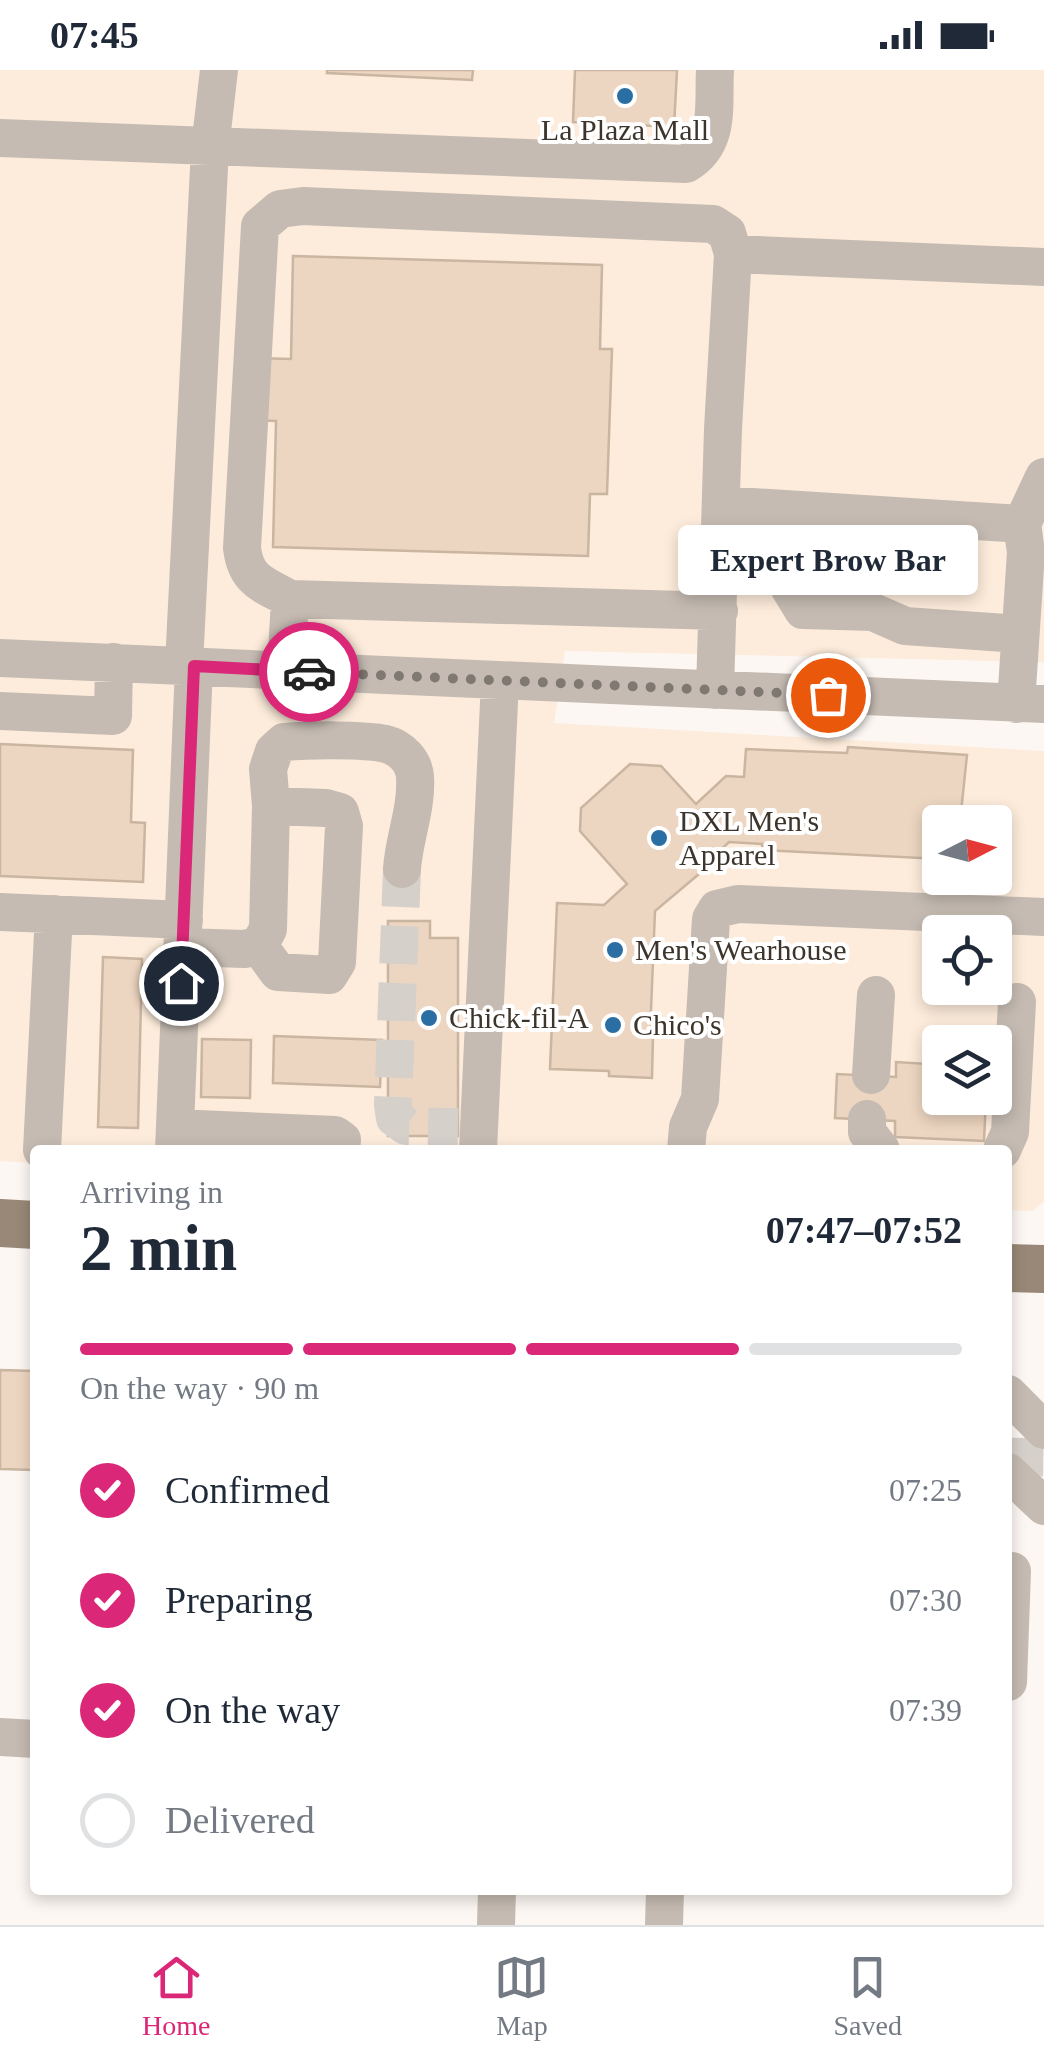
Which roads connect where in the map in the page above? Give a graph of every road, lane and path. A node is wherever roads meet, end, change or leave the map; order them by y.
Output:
1 (218, 70) edge
2 (715, 70) edge
3 (0, 138) edge
4 (210, 148) junction
5 (734, 254) junction
6 (1044, 267) edge
7 (1044, 477) edge
8 (721, 505) junction
9 (773, 518) junction
10 (1022, 524) junction
11 (290, 598) junction
12 (719, 611) junction
13 (1020, 634) junction
14 (0, 658) edge
15 (114, 662) junction
16 (189, 665) junction
17 (286, 671) junction
18 (500, 681) junction
19 (716, 690) junction
20 (1030, 704) edge
21 (0, 710) edge
22 (271, 806) junction
23 (402, 869) tunnel mouth
24 (0, 912) edge
25 (54, 914) junction
26 (1044, 916) edge
27 (183, 934) junction
28 (259, 946) junction
29 (876, 995) dead end
30 (1017, 1002) dead end
31 (870, 1076) dead end
32 (472, 1135) edge
33 (175, 1139) edge
34 (258, 1141) edge
35 (42, 1145) edge
36 (342, 1145) edge
37 (686, 1145) edge
38 (1004, 1145) edge
39 (0, 1223) edge
40 (30, 1225) edge
41 (1012, 1268) edge
42 (1044, 1269) edge
43 (0, 1738) edge
44 (30, 1739) edge
45 (497, 1895) edge
46 (665, 1895) edge
47 (496, 1925) edge
48 (664, 1925) edge

1 - 4 street
2 - 4 street
3 - 4 street
4 - 16 street
5 - 6 street
5 - 8 street
5 - 11 street
7 - 10 street
8 - 9 street
8 - 12 street
9 - 10 street
9 - 13 street
10 - 13 street
11 - 12 street
11 - 17 street
12 - 19 street
13 - 20 street
14 - 15 street
15 - 16 street
15 - 21 street
16 - 17 street
16 - 27 street
17 - 18 street
18 - 19 street
18 - 32 street
19 - 20 street
22 - 23 street
22 - 28 street
22 - 28 street
24 - 25 street
25 - 27 street
25 - 35 street
26 - 37 street
27 - 28 street
27 - 33 street
29 - 31 street
30 - 38 street
33 - 34 street
34 - 36 street
39 - 40 main road
41 - 42 main road
43 - 44 street
45 - 47 street
46 - 48 street

